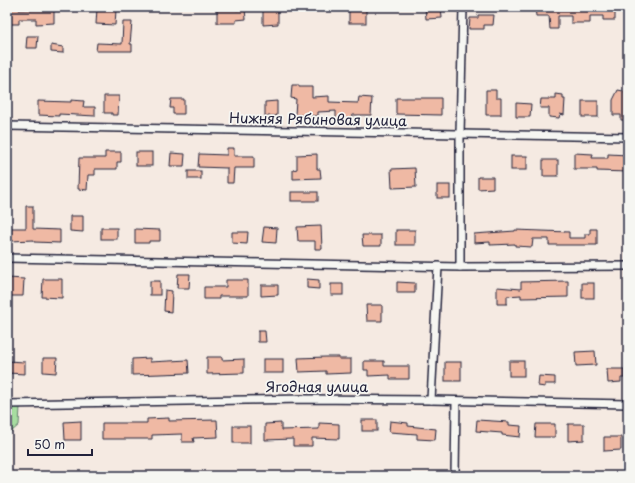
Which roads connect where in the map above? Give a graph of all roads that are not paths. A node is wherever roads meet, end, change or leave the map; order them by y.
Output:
1 (463, 7) edge
2 (7, 126) edge
3 (460, 134) junction
4 (628, 137) edge
5 (7, 258) edge
6 (438, 266) junction
7 (628, 266) edge
8 (460, 267) junction
9 (431, 400) junction
10 (456, 401) junction
11 (7, 404) edge
12 (628, 404) edge
13 (455, 476) edge

1 - 3 street
2 - 3 street, Нижняя Рябиновая улица
3 - 4 street, Нижняя Рябиновая улица
3 - 8 street
5 - 6 street
6 - 8 street
6 - 9 street
7 - 8 street
9 - 10 street, Ягодная улица
9 - 11 street, Ягодная улица
10 - 12 street, Ягодная улица
10 - 13 street

